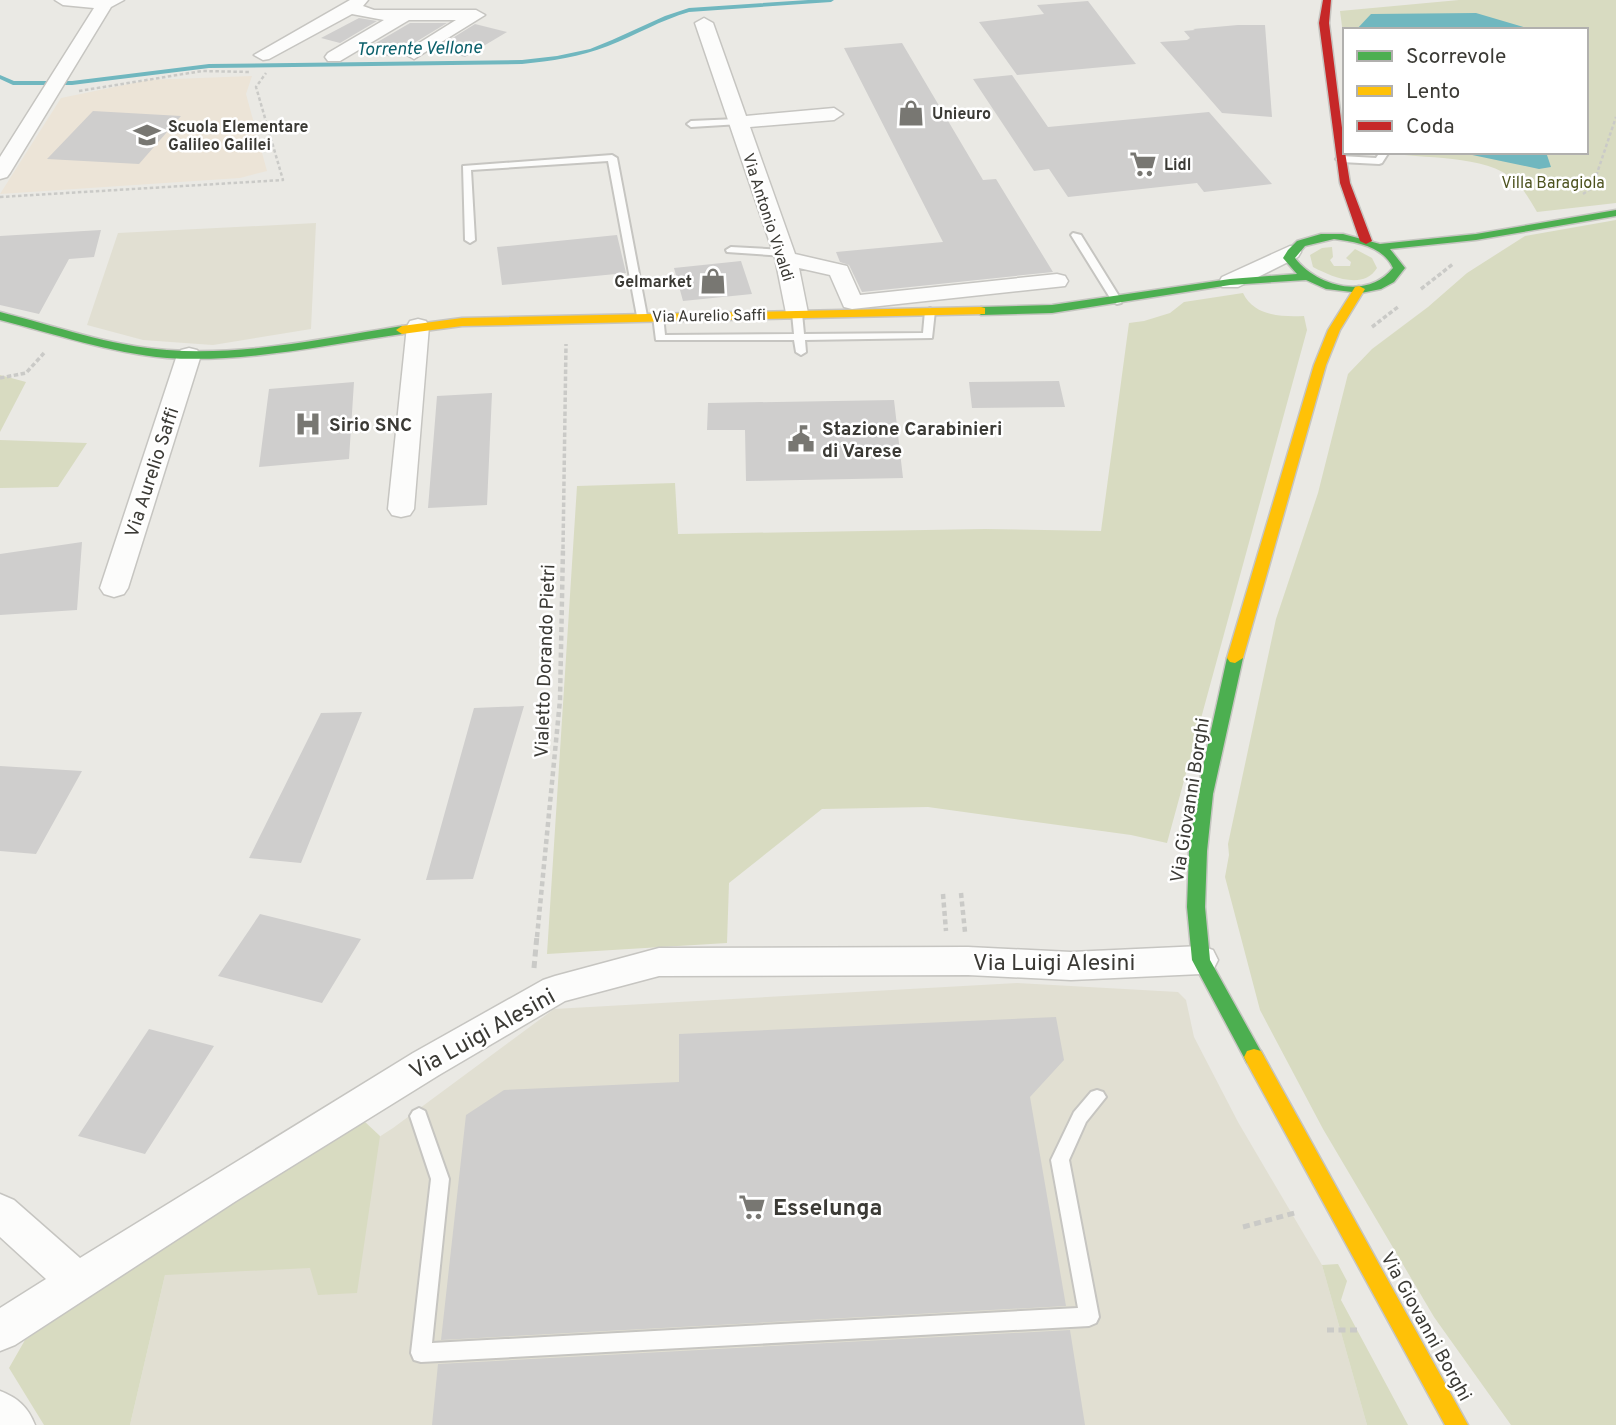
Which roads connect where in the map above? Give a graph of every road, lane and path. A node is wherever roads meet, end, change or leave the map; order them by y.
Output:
1 (63, 0) edge
2 (1327, 0) edge
3 (105, 1) edge
4 (357, 3) edge
5 (406, 15) junction
6 (705, 23) dead end
7 (414, 54) dead end
8 (263, 55) dead end
9 (334, 57) dead end
10 (52, 88) junction
11 (834, 114) dead end
12 (1616, 117) edge
13 (737, 122) junction
14 (691, 124) dead end
15 (1380, 158) edge
16 (1341, 159) junction
17 (0, 173) edge
18 (1345, 183) junction
19 (0, 197) edge
20 (1576, 198) dead end
21 (1616, 213) edge
22 (1076, 235) dead end
23 (1318, 237) junction
24 (1476, 237) junction
25 (470, 240) dead end
26 (1373, 244) junction
27 (731, 250) dead end
28 (1290, 252) junction
29 (785, 255) junction
30 (1397, 262) junction
31 (1311, 279) junction
32 (1057, 281) dead end
33 (1230, 282) junction
34 (1359, 289) junction
35 (957, 301) junction
36 (1117, 301) junction
37 (930, 311) junction
38 (797, 313) junction
39 (0, 316) edge
40 (650, 316) junction
41 (567, 318) junction
42 (418, 326) junction
43 (52, 331) junction
44 (799, 337) junction
45 (1328, 342) junction
46 (801, 352) dead end
47 (189, 355) junction
48 (0, 377) edge
49 (401, 509) dead end
50 (114, 588) dead end
51 (961, 893) dead end
52 (943, 894) dead end
53 (944, 911) dead end
54 (965, 933) dead end
55 (1201, 960) junction
56 (530, 1003) junction
57 (1097, 1097) dead end
58 (419, 1115) dead end
59 (1332, 1202) junction
60 (0, 1212) edge
61 (1243, 1227) dead end
62 (78, 1282) junction
63 (1327, 1329) dead end
64 (1366, 1330) dead end
65 (0, 1331) edge
66 (0, 1412) edge
67 (1457, 1424) edge
68 (15, 1425) edge

1 - 3 street
2 - 16 main road
3 - 10 street
4 - 5 street
4 - 8 street
5 - 7 street
5 - 9 street
6 - 13 street, Via Antonio Vivaldi
10 - 17 street
10 - 19 path
11 - 13 street
12 - 20 path
13 - 14 lane
13 - 29 street, Via Antonio Vivaldi
15 - 16 lane
16 - 18 main road
18 - 23 main road
18 - 26 main road
21 - 24 main road
22 - 36 lane
23 - 26 main road
23 - 28 main road
24 - 26 main road
24 - 30 main road
25 - 40 lane
26 - 30 main road
27 - 29 lane
28 - 31 main road
28 - 33 street, Via Aurelio Saffi
29 - 35 street
29 - 38 street, Via Antonio Vivaldi
30 - 34 main road
31 - 33 main road, Via Aurelio Saffi
31 - 34 main road, Via Aurelio Saffi
31 - 45 main road, Via Giovanni Borghi
32 - 35 street
33 - 36 main road, Via Aurelio Saffi
34 - 45 main road, Via Giovanni Borghi
35 - 36 main road, Via Aurelio Saffi
35 - 37 main road, Via Aurelio Saffi
37 - 38 main road, Via Aurelio Saffi
37 - 44 lane
38 - 40 main road, Via Aurelio Saffi
38 - 44 lane
39 - 43 main road, Via Aurelio Saffi
40 - 41 main road, Via Aurelio Saffi
40 - 44 lane
41 - 42 main road, Via Aurelio Saffi
41 - 56 path, Vialetto Dorando Pietri
42 - 47 main road, Via Aurelio Saffi
42 - 49 street
43 - 47 main road, Via Aurelio Saffi
43 - 48 path
44 - 46 lane
45 - 55 main road, Via Giovanni Borghi
47 - 50 street, Via Aurelio Saffi
51 - 54 path
52 - 53 path
55 - 56 street, Via Luigi Alesini
55 - 59 main road, Via Giovanni Borghi
56 - 62 street, Via Luigi Alesini
57 - 58 lane
59 - 61 path
59 - 67 main road, Via Giovanni Borghi
60 - 62 street
62 - 65 street, Via Luigi Alesini
63 - 64 path
66 - 68 street

